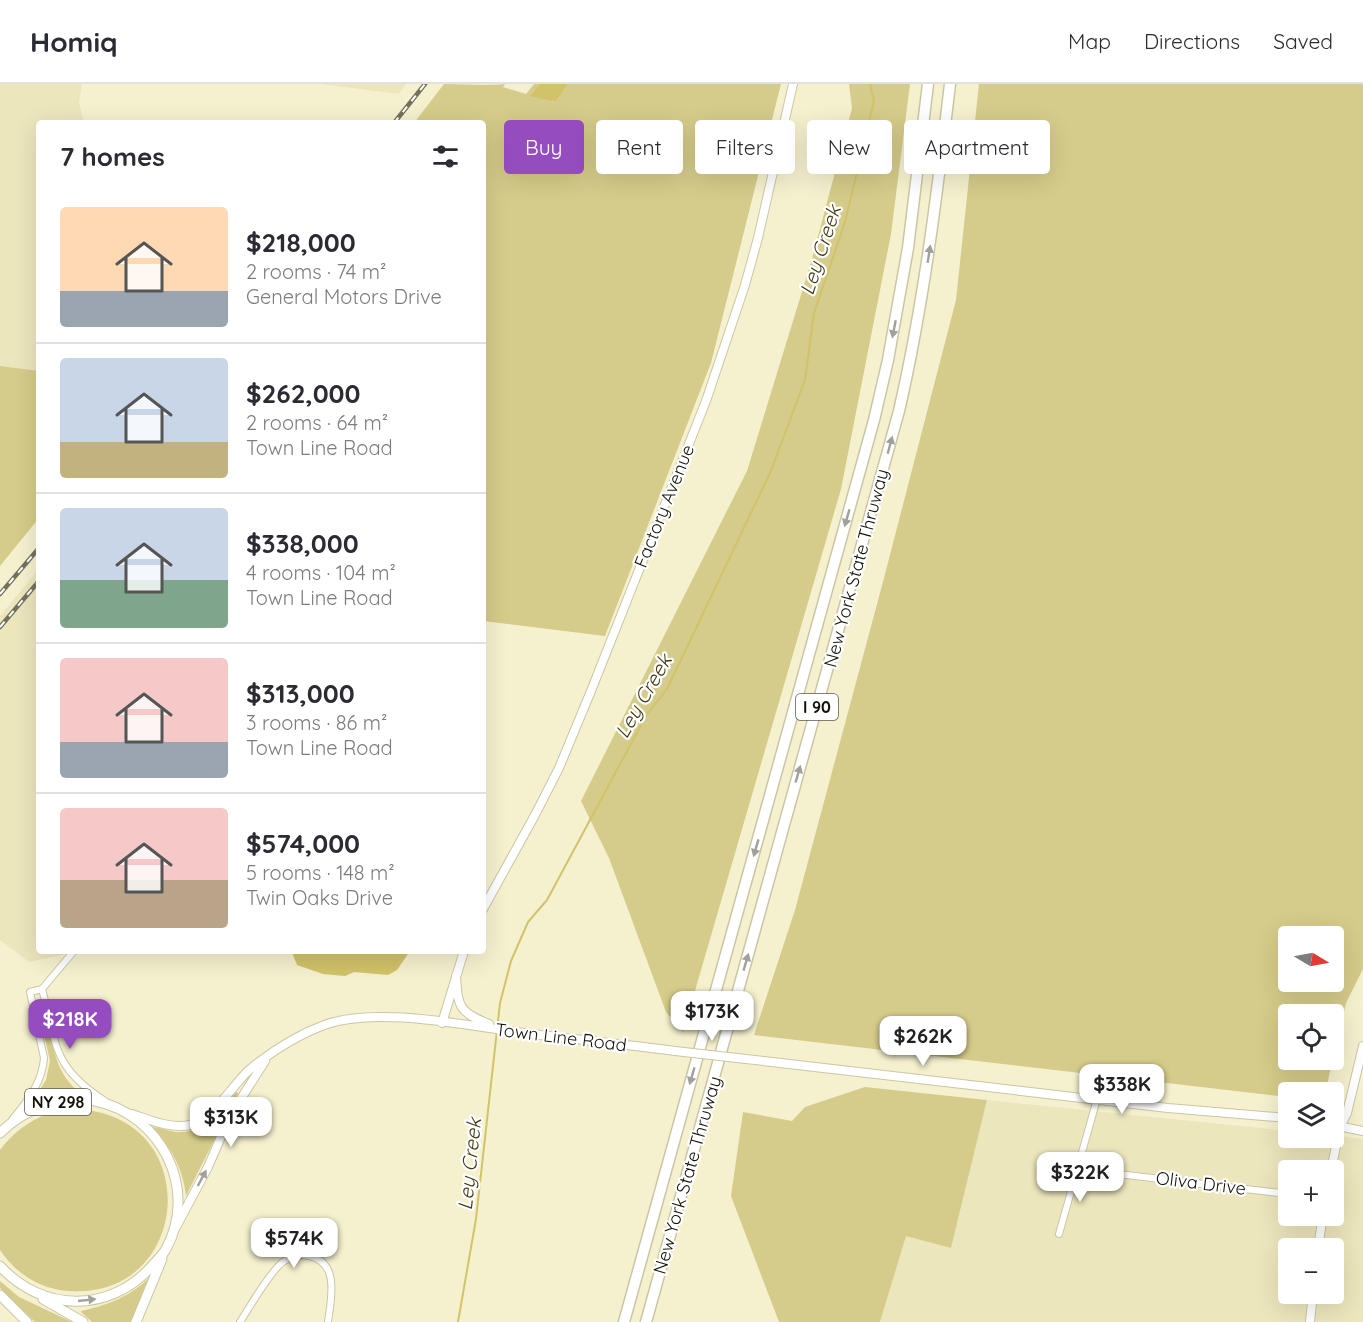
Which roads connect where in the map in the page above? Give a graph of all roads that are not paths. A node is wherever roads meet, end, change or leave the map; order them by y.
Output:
1 (793, 84) edge
2 (928, 84) edge
3 (950, 84) edge
4 (486, 904) edge
5 (71, 954) edge
6 (463, 954) edge
7 (456, 976) junction
8 (42, 989) junction
9 (442, 1023) junction
10 (483, 1024) junction
11 (1363, 1046) edge
12 (270, 1055) junction
13 (1097, 1099) junction
14 (111, 1105) junction
15 (132, 1114) junction
16 (1278, 1117) edge
17 (1344, 1117) edge
18 (10, 1123) junction
19 (1344, 1127) edge
20 (1363, 1131) edge
21 (0, 1133) edge
22 (1077, 1167) junction
23 (1278, 1193) edge
24 (175, 1230) junction
25 (1059, 1234) dead end
26 (165, 1251) junction
27 (0, 1266) edge
28 (36, 1294) junction
29 (0, 1295) edge
30 (1312, 1304) edge
31 (27, 1322) edge
32 (83, 1322) edge
33 (136, 1322) edge
34 (240, 1322) edge
35 (328, 1322) edge
36 (624, 1322) edge
37 (646, 1322) edge
38 (1310, 1322) edge

1 - 4 street, Factory Avenue
2 -> 36 highway, New York State Thruway / I 90
37 -> 3 highway, New York State Thruway / I 90
5 - 8 street
6 - 7 street
7 - 9 street
7 - 10 street
8 - 14 street
8 - 18 street
9 - 10 street, Town Line Road
9 - 12 street, Town Line Road
10 - 13 street, Town Line Road, bridge
11 - 17 street
12 - 15 street, Town Line Road
24 -> 12 street, Town Line Road
13 - 16 street, Town Line Road
13 - 22 street
14 - 15 main road, NY 298
14 - 18 main road, NY 298
15 - 24 main road, NY 298
18 - 21 main road, NY 298
19 - 20 street
22 - 23 street, Oliva Drive
22 - 25 street
24 - 26 main road, NY 298
28 -> 26 main road
26 - 33 main road, NY 298
27 - 28 main road
28 - 32 main road
29 - 31 main road
30 - 38 street
34 - 35 street

